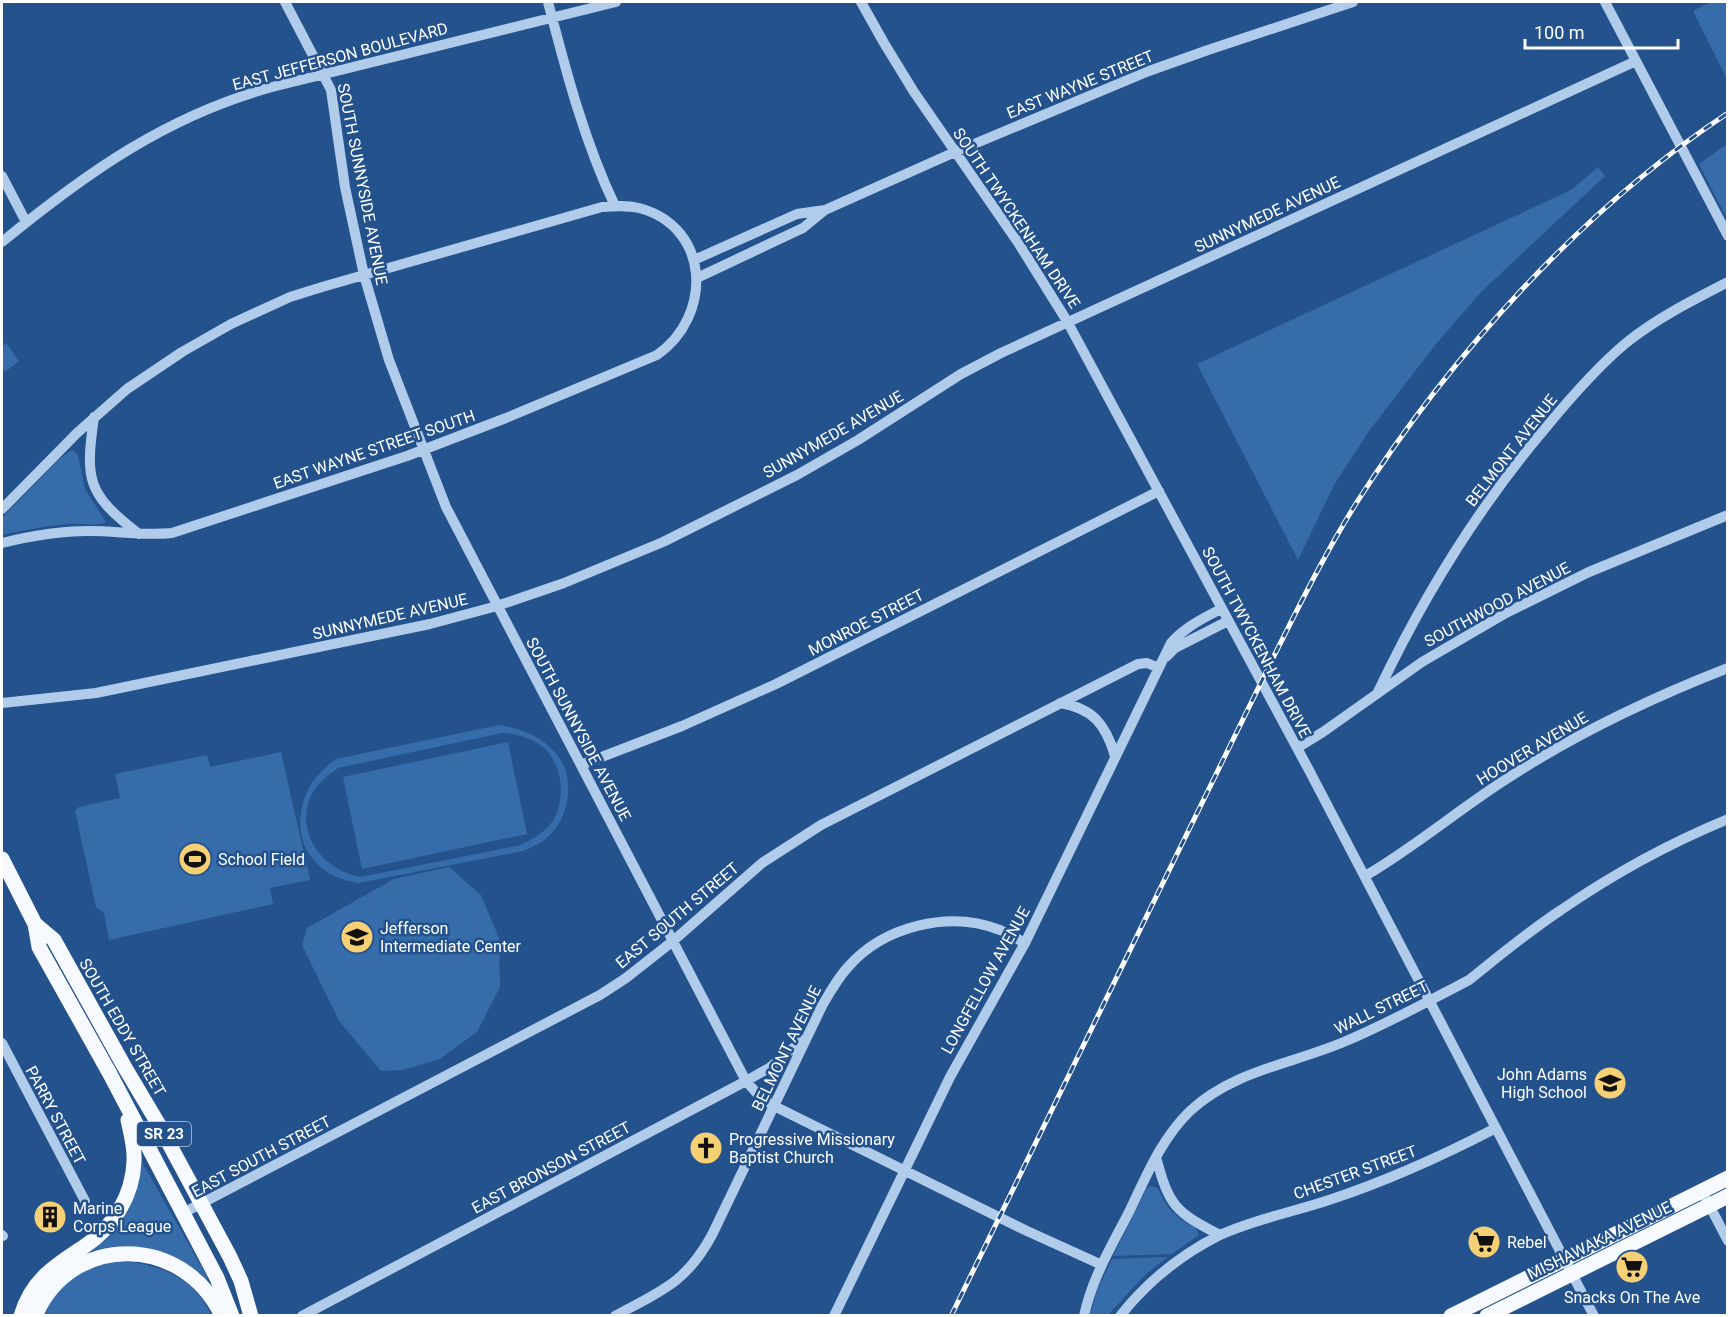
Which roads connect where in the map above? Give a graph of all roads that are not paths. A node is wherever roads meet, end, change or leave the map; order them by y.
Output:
1 (285, 2) edge
2 (548, 2) edge
3 (616, 2) edge
4 (861, 2) edge
5 (1312, 2) edge
6 (1353, 2) edge
7 (1605, 2) edge
8 (1316, 13) junction
9 (552, 17) junction
10 (1636, 60) junction
11 (324, 74) junction
12 (955, 152) junction
13 (2, 176) edge
14 (615, 206) junction
15 (825, 210) junction
16 (26, 222) junction
17 (1728, 236) edge
18 (2, 242) edge
19 (694, 261) junction
20 (364, 275) junction
21 (697, 278) junction
22 (1728, 282) edge
23 (1067, 321) junction
24 (94, 417) junction
25 (423, 450) junction
26 (1159, 491) junction
27 (2, 509) edge
28 (1728, 515) edge
29 (139, 534) junction
30 (2, 543) edge
31 (498, 606) junction
32 (1221, 609) junction
33 (1228, 621) junction
34 (1162, 663) junction
35 (1728, 668) edge
36 (1378, 692) junction
37 (2, 703) edge
38 (1060, 704) junction
39 (1297, 748) junction
40 (1115, 756) junction
41 (581, 765) junction
42 (1728, 819) edge
43 (2, 859) edge
44 (1365, 876) junction
45 (35, 924) junction
46 (673, 941) junction
47 (1025, 943) junction
48 (1430, 1000) junction
49 (808, 1036) junction
50 (2, 1043) edge
51 (746, 1081) junction
52 (125, 1102) junction
53 (774, 1106) junction
54 (1496, 1128) junction
55 (1156, 1157) junction
56 (905, 1170) junction
57 (1728, 1178) edge
58 (1702, 1191) junction
59 (1728, 1196) edge
60 (85, 1201) dead end
61 (202, 1204) junction
62 (1709, 1205) junction
63 (183, 1213) junction
64 (1220, 1235) junction
65 (1728, 1241) edge
66 (1565, 1258) junction
67 (1102, 1265) junction
68 (1573, 1273) junction
69 (251, 1312) edge
70 (21, 1316) edge
71 (35, 1316) edge
72 (222, 1316) edge
73 (232, 1316) edge
74 (302, 1316) edge
75 (615, 1316) edge
76 (834, 1316) edge
77 (1084, 1316) edge
78 (1120, 1316) edge
79 (1450, 1316) edge
80 (1487, 1316) edge
81 (1594, 1316) edge

1 - 11 street, SOUTH SUNNYSIDE AVENUE
2 - 9 street
3 - 9 street, EAST JEFFERSON BOULEVARD
4 - 12 street, SOUTH TWYCKENHAM DRIVE
5 - 8 street
6 - 8 street, EAST WAYNE STREET
7 - 10 street
8 - 12 street, EAST WAYNE STREET
9 - 11 street, EAST JEFFERSON BOULEVARD
9 - 14 street
10 - 17 street
10 - 23 street, SUNNYMEDE AVENUE
11 - 16 street, EAST JEFFERSON BOULEVARD
11 - 20 street, SOUTH SUNNYSIDE AVENUE
12 - 15 street, EAST WAYNE STREET
12 - 23 street, SOUTH TWYCKENHAM DRIVE
13 - 16 street
14 - 19 street, EAST WAYNE STREET SOUTH
14 - 20 street, EAST WAYNE STREET SOUTH
15 - 19 street, EAST WAYNE STREET
15 - 21 street, EAST WAYNE STREET
16 - 18 street, EAST JEFFERSON BOULEVARD
19 - 21 street, EAST WAYNE STREET SOUTH
20 - 24 street, EAST WAYNE STREET SOUTH
20 - 25 street, SOUTH SUNNYSIDE AVENUE
21 - 25 street, EAST WAYNE STREET SOUTH
22 - 36 street, BELMONT AVENUE
23 - 26 street, SOUTH TWYCKENHAM DRIVE
23 - 31 street, SUNNYMEDE AVENUE
24 - 27 street, EAST WAYNE STREET SOUTH
24 - 29 street
25 - 29 street, EAST WAYNE STREET SOUTH
25 - 31 street, SOUTH SUNNYSIDE AVENUE
26 - 32 street, SOUTH TWYCKENHAM DRIVE
26 - 41 street, MONROE STREET
28 - 36 street, SOUTHWOOD AVENUE
29 - 30 street, EAST WAYNE STREET SOUTH
31 - 37 street, SUNNYMEDE AVENUE
31 - 41 street, SOUTH SUNNYSIDE AVENUE
32 - 33 street, SOUTH TWYCKENHAM DRIVE
32 - 34 street, LONGFELLOW AVENUE
33 - 34 street, LONGFELLOW AVENUE
33 - 39 street, SOUTH TWYCKENHAM DRIVE
34 - 38 street, EAST SOUTH STREET
34 - 40 street, LONGFELLOW AVENUE
35 - 44 street, HOOVER AVENUE
36 - 39 street, SOUTHWOOD AVENUE
38 - 40 street
38 - 46 street, EAST SOUTH STREET
39 - 44 street, SOUTH TWYCKENHAM DRIVE
40 - 47 street, LONGFELLOW AVENUE
41 - 46 street, SOUTH SUNNYSIDE AVENUE
42 - 48 street, WALL STREET
43 - 45 main road, SOUTH EDDY STREET / SR 23
44 - 48 street, SOUTH TWYCKENHAM DRIVE
45 - 52 main road, SOUTH EDDY STREET / SR 23
45 - 61 main road, SOUTH EDDY STREET / SR 23
46 - 51 street, SOUTH SUNNYSIDE AVENUE
46 - 61 street, EAST SOUTH STREET
47 - 49 street, BELMONT AVENUE
47 - 56 street, LONGFELLOW AVENUE
48 - 54 street, SOUTH TWYCKENHAM DRIVE
48 - 55 street, WALL STREET
49 - 51 street, EAST BRONSON STREET
49 - 53 street, BELMONT AVENUE
50 - 60 street, PARRY STREET
51 - 53 street, SOUTH SUNNYSIDE AVENUE
51 - 74 street, EAST BRONSON STREET
52 - 63 main road, SOUTH EDDY STREET / SR 23
52 - 70 main road
53 - 56 street, SOUTH SUNNYSIDE AVENUE
53 - 75 street, BELMONT AVENUE
54 - 64 street, CHESTER STREET
54 - 66 street, SOUTH TWYCKENHAM DRIVE
55 - 64 street
55 - 67 street, WALL STREET
56 - 67 street, SOUTH SUNNYSIDE AVENUE
56 - 76 street, LONGFELLOW AVENUE
57 - 58 main road, MISHAWAKA AVENUE
58 - 62 street
58 - 66 main road, MISHAWAKA AVENUE
59 - 62 main road, MISHAWAKA AVENUE
61 - 63 street, EAST SOUTH STREET
61 - 69 main road, SOUTH EDDY STREET / SR 23
62 - 65 street
62 - 68 main road, MISHAWAKA AVENUE
63 - 73 main road, SOUTH EDDY STREET / SR 23
64 - 78 street, CHESTER STREET
66 - 68 street, SOUTH TWYCKENHAM DRIVE
66 - 79 main road, MISHAWAKA AVENUE
67 - 77 street, WALL STREET
68 - 80 main road, MISHAWAKA AVENUE
68 - 81 street, SOUTH TWYCKENHAM DRIVE
71 - 72 main road

